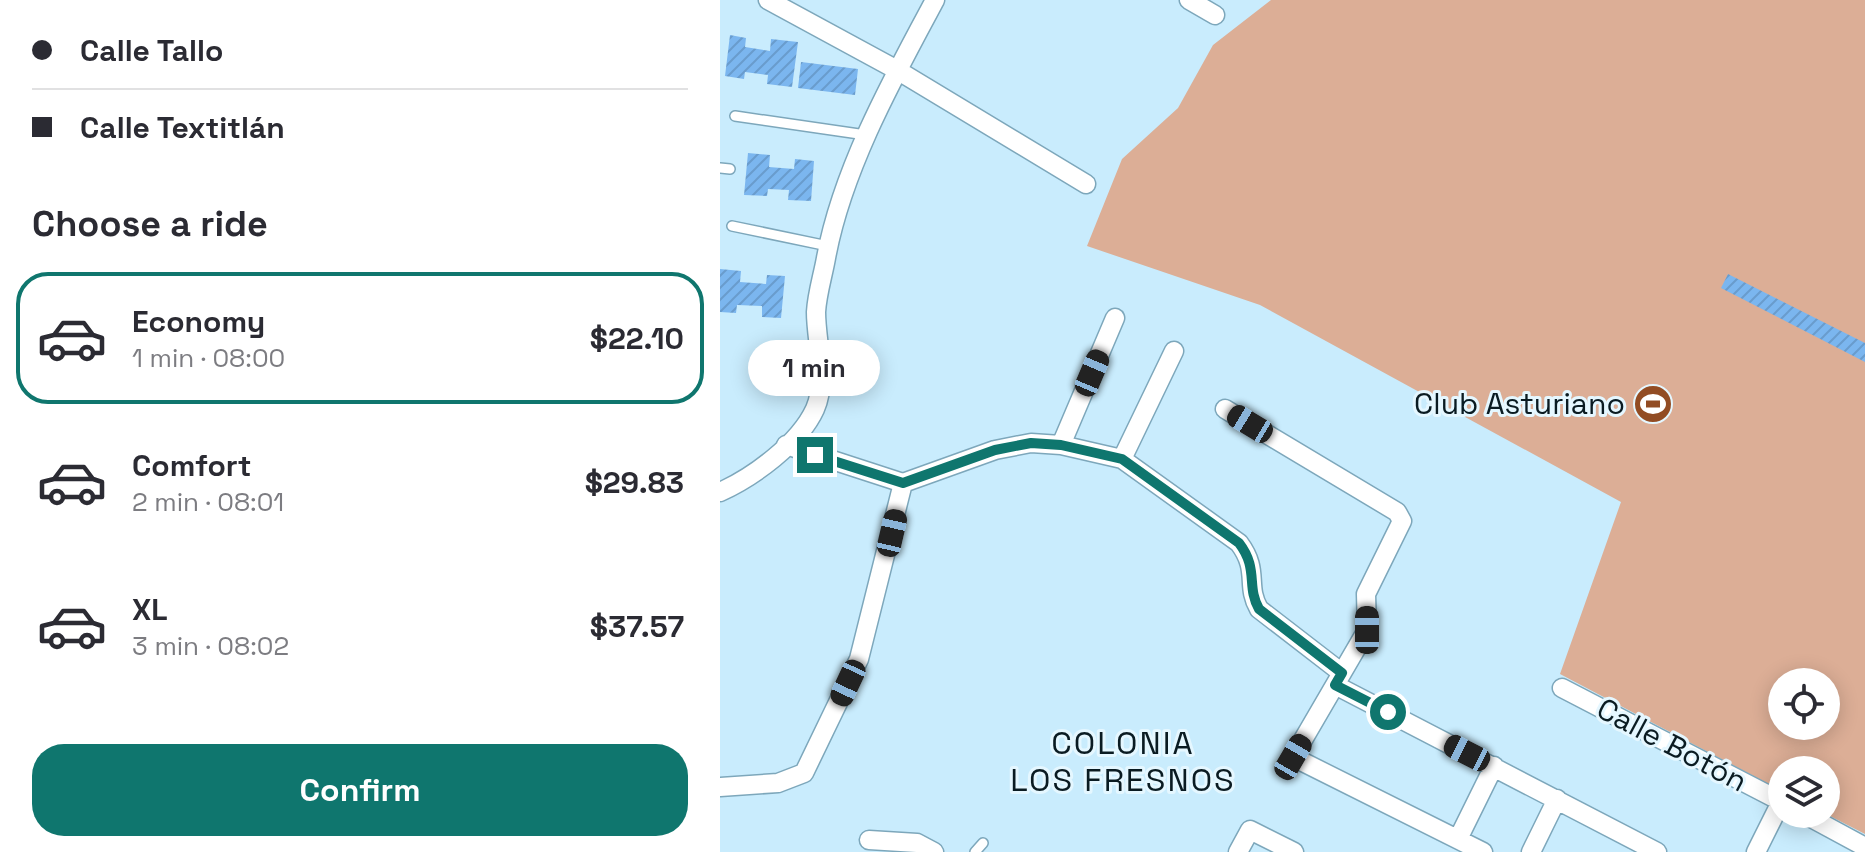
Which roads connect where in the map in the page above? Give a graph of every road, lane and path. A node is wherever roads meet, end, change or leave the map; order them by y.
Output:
1 (768, 0) edge
2 (935, 0) edge
3 (1189, 0) edge
4 (1215, 15) dead end
5 (897, 70) junction
6 (735, 116) dead end
7 (866, 135) junction
8 (1086, 184) dead end
9 (732, 226) dead end
10 (828, 246) junction
11 (1115, 318) dead end
12 (1174, 351) dead end
13 (1225, 409) dead end
14 (786, 445) junction
15 (1061, 445) junction
16 (1122, 459) junction
17 (903, 483) junction
18 (720, 492) edge
19 (1338, 679) junction
20 (1562, 688) dead end
21 (1494, 766) junction
22 (721, 791) edge
23 (1768, 795) edge
24 (1557, 799) junction
25 (1768, 828) edge
26 (1830, 828) edge
27 (1458, 839) junction
28 (869, 840) dead end
29 (983, 843) dead end
30 (1865, 847) edge
31 (934, 852) edge
32 (975, 852) edge
33 (1238, 852) edge
34 (1294, 852) edge
35 (1483, 852) edge
36 (1531, 852) edge
37 (1657, 852) edge
38 (1756, 852) edge

1 - 5 street
2 - 5 street
3 - 4 street
5 - 7 street
5 - 8 street
6 - 7 lane
7 - 10 street
9 - 10 lane
10 - 14 street
11 - 15 street
12 - 16 street
13 - 19 street
14 - 17 street
14 - 18 street
15 - 16 street
15 - 17 street
16 - 19 street
17 - 22 street
19 - 21 street
19 - 27 street
20 - 23 street, Calle Botón
21 - 24 street
21 - 27 street
24 - 36 street
24 - 37 street
25 - 38 street
26 - 30 street
27 - 35 street
28 - 31 street
29 - 32 lane
33 - 34 street

